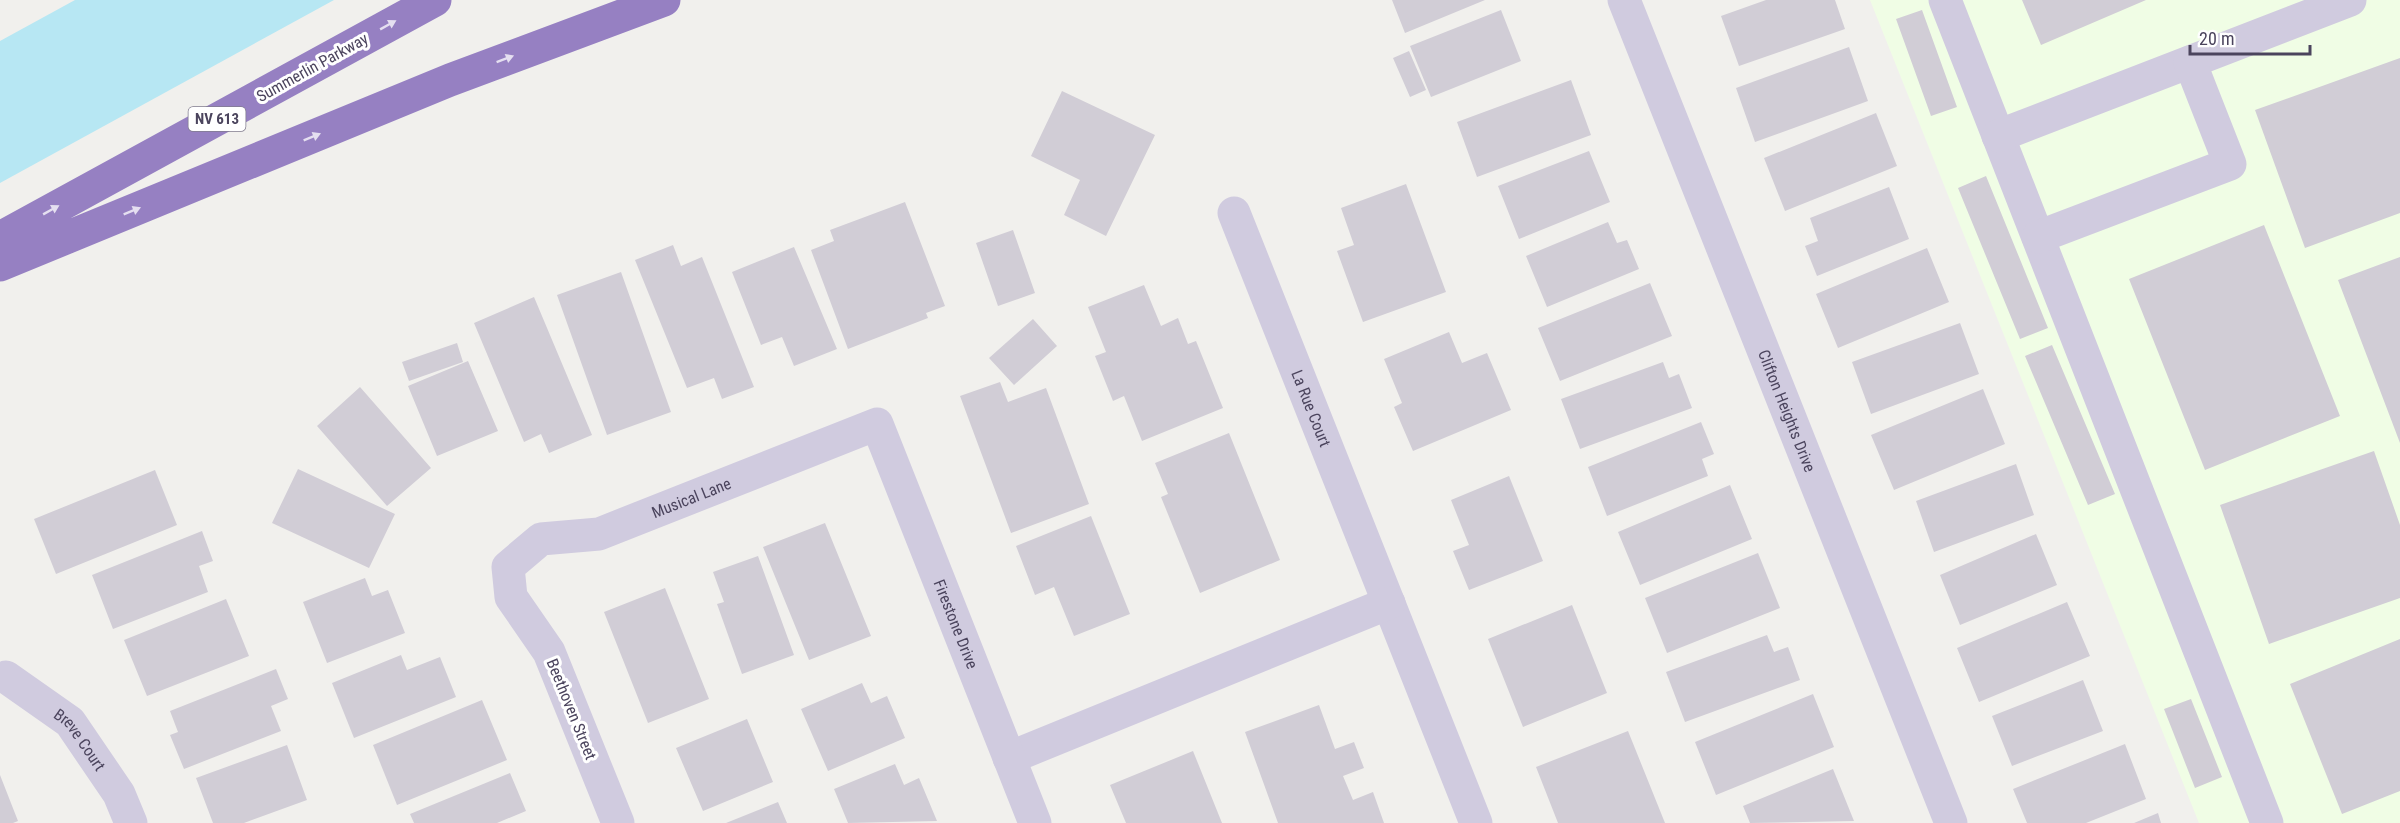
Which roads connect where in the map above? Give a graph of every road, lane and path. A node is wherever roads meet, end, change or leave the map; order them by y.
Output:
1 (435, 0) edge
2 (664, 0) edge
3 (1624, 0) edge
4 (1945, 0) edge
5 (2350, 0) edge
6 (2190, 62) junction
7 (1998, 136) junction
8 (1234, 213) dead end
9 (2038, 237) junction
10 (0, 238) edge
11 (0, 265) edge
12 (877, 424) joint
13 (508, 567) joint
14 (1389, 603) junction
15 (6, 677) dead end
16 (1009, 758) junction
17 (131, 823) edge
18 (618, 823) edge
19 (1035, 823) edge
20 (1476, 823) edge
21 (1951, 823) edge
22 (2266, 823) edge

10 -> 1 highway, Summerlin Parkway / NV 613
11 -> 2 highway
3 - 21 street, Clifton Heights Drive
4 - 7 street
5 - 6 street
6 - 7 street
6 - 9 street
7 - 9 street
8 - 14 street, La Rue Court
9 - 22 street
12 - 13 street, Musical Lane
12 - 16 street, Firestone Drive
13 - 18 street, Beethoven Street
14 - 16 street
14 - 20 street, La Rue Court
15 - 17 street, Breve Court
16 - 19 street, Firestone Drive

